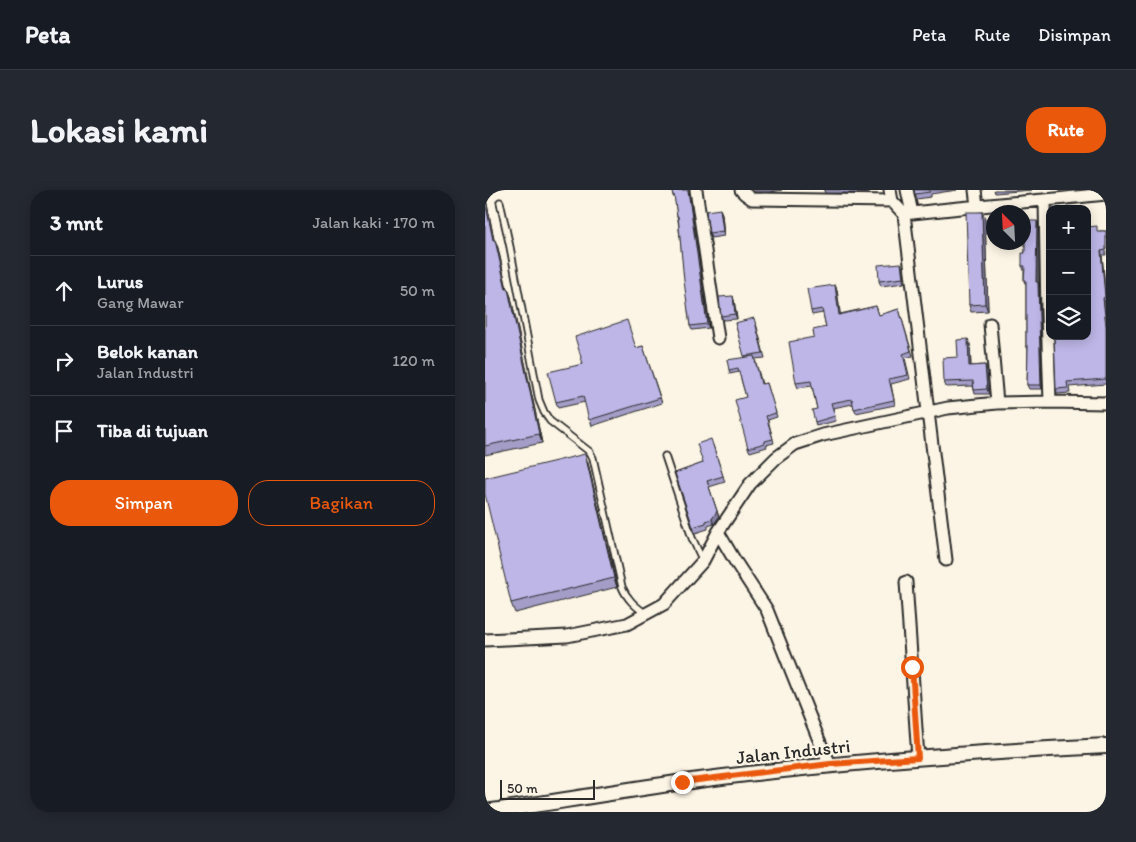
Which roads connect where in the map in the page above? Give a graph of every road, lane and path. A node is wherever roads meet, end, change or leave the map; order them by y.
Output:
1 (696, 190) edge
2 (741, 190) edge
3 (907, 190) edge
4 (975, 190) edge
5 (1106, 194) edge
6 (814, 195) edge
7 (891, 196) edge
8 (1045, 201) junction
9 (501, 202) dead end
10 (977, 206) junction
11 (908, 213) junction
12 (990, 324) dead end
13 (718, 338) dead end
14 (1050, 402) junction
15 (997, 403) junction
16 (1106, 403) edge
17 (928, 412) junction
18 (665, 456) dead end
19 (718, 532) junction
20 (945, 560) dead end
21 (703, 561) junction
22 (906, 582) dead end
23 (646, 614) junction
24 (485, 640) edge
25 (1106, 746) edge
26 (918, 758) junction
27 (830, 764) junction
28 (485, 812) edge

1 - 13 street
2 - 6 street
3 - 11 street
4 - 10 street
5 - 8 street
6 - 7 street
7 - 11 street
8 - 10 street
8 - 14 street
9 - 23 lane
10 - 11 street
11 - 17 street
12 - 15 street
14 - 15 street
14 - 16 street
15 - 17 street
17 - 19 street
17 - 20 street
18 - 21 lane
19 - 21 street
19 - 27 street
21 - 23 street
22 - 26 street
23 - 24 street
25 - 26 street, Jalan Industri
26 - 27 street, Jalan Industri
27 - 28 street, Jalan Industri

